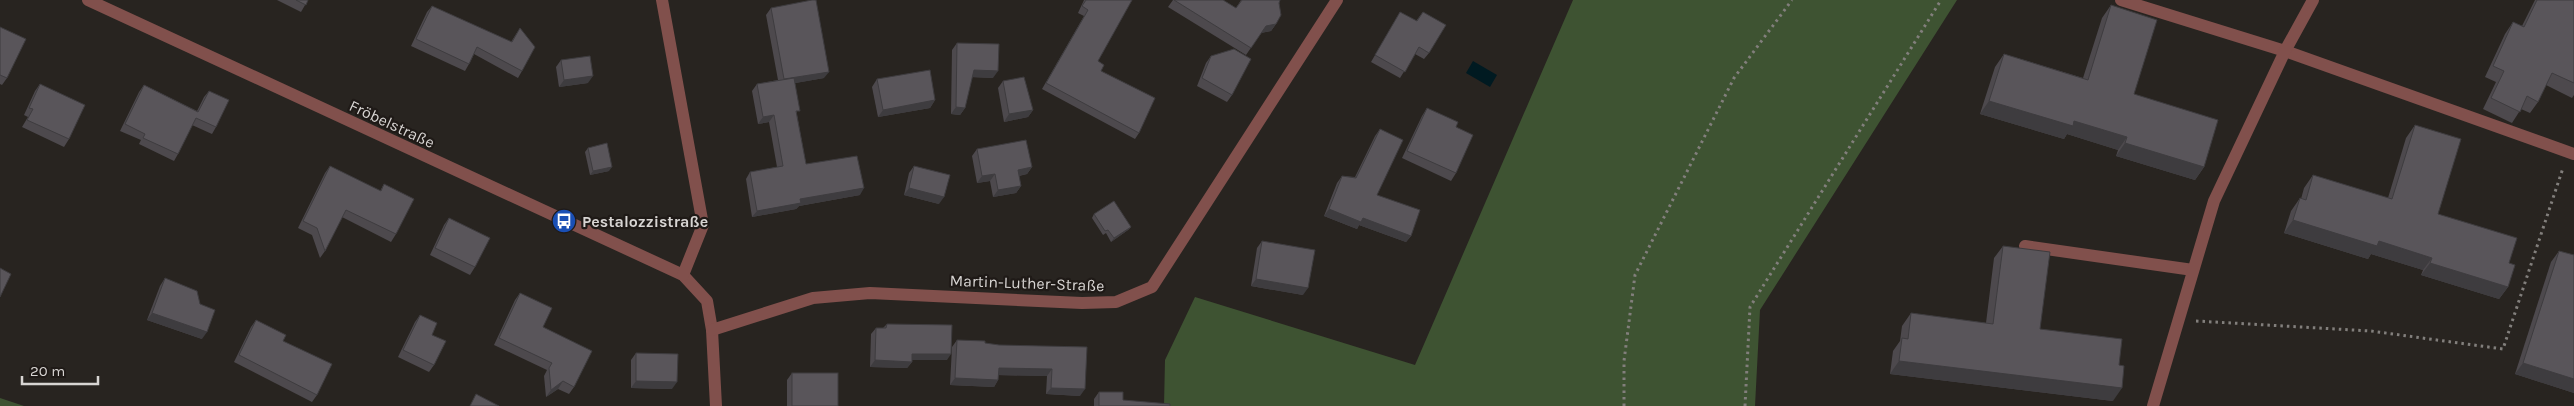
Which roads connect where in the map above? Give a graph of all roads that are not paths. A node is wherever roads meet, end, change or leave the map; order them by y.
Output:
1 (88, 0) edge
2 (662, 0) edge
3 (1337, 0) edge
4 (2121, 0) edge
5 (2313, 0) edge
6 (2285, 51) junction
7 (2571, 153) edge
8 (2025, 246) dead end
9 (2193, 270) junction
10 (683, 275) junction
11 (712, 330) junction
12 (716, 406) edge
13 (2153, 406) edge

1 - 10 street, Fröbelstraße
2 - 10 street
3 - 11 street, Martin-Luther-Straße
4 - 6 street
5 - 6 street
6 - 7 street
6 - 9 street
8 - 9 street
9 - 13 street
10 - 11 street
11 - 12 street

